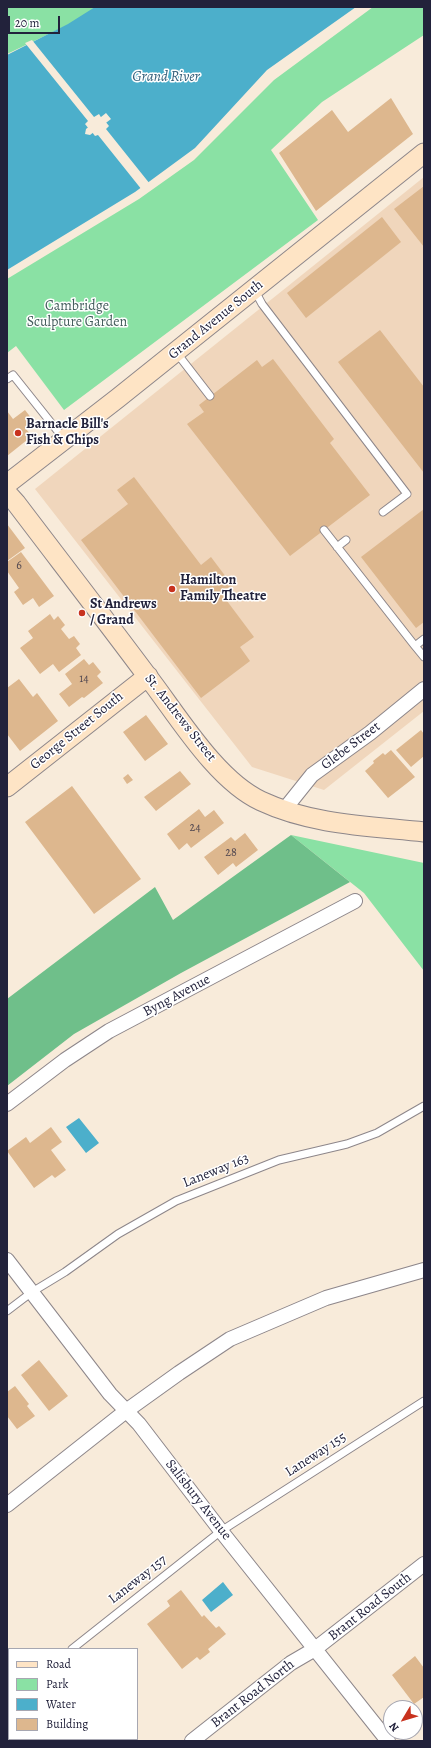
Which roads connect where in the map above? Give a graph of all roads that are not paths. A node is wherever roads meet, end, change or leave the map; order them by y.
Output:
1 (424, 153) edge
2 (254, 289) junction
3 (176, 352) junction
4 (7, 379) edge
5 (210, 396) dead end
6 (64, 440) junction
7 (7, 484) edge
8 (7, 493) edge
9 (383, 512) dead end
10 (324, 530) dead end
11 (346, 540) dead end
12 (337, 547) junction
13 (424, 640) edge
14 (415, 646) junction
15 (424, 657) edge
16 (148, 676) junction
17 (424, 690) edge
18 (7, 787) edge
19 (284, 810) junction
20 (424, 832) edge
21 (355, 901) dead end
22 (7, 1104) edge
23 (424, 1106) edge
24 (7, 1260) edge
25 (424, 1270) edge
26 (32, 1292) junction
27 (7, 1311) edge
28 (424, 1401) edge
29 (126, 1411) junction
30 (7, 1505) edge
31 (221, 1531) junction
32 (424, 1564) edge
33 (73, 1648) edge
34 (315, 1649) junction
35 (192, 1741) edge
36 (388, 1741) edge

1 - 2 main road, Grand Avenue South
2 - 3 main road, Grand Avenue South
2 - 9 lane
3 - 5 lane
3 - 6 main road, Grand Avenue South
4 - 6 lane
6 - 7 main road, Grand Avenue South
8 - 16 main road, St. Andrews Street
10 - 12 lane
11 - 12 lane
12 - 14 lane
13 - 14 lane
14 - 15 lane
16 - 18 main road, George Street South
16 - 19 main road, St. Andrews Street
17 - 19 street, Glebe Street
19 - 20 main road, St. Andrews Street
21 - 22 street, Byng Avenue
23 - 26 lane, Laneway 163
24 - 26 street, Salisbury Avenue
25 - 29 street
26 - 27 lane, Laneway 163
26 - 29 street, Salisbury Avenue
28 - 31 lane, Laneway 155
29 - 30 street
29 - 31 street, Salisbury Avenue
31 - 33 lane, Laneway 157
31 - 34 street, Salisbury Avenue
32 - 34 street, Brant Road South
34 - 35 street, Brant Road North
34 - 36 street, Salisbury Avenue

